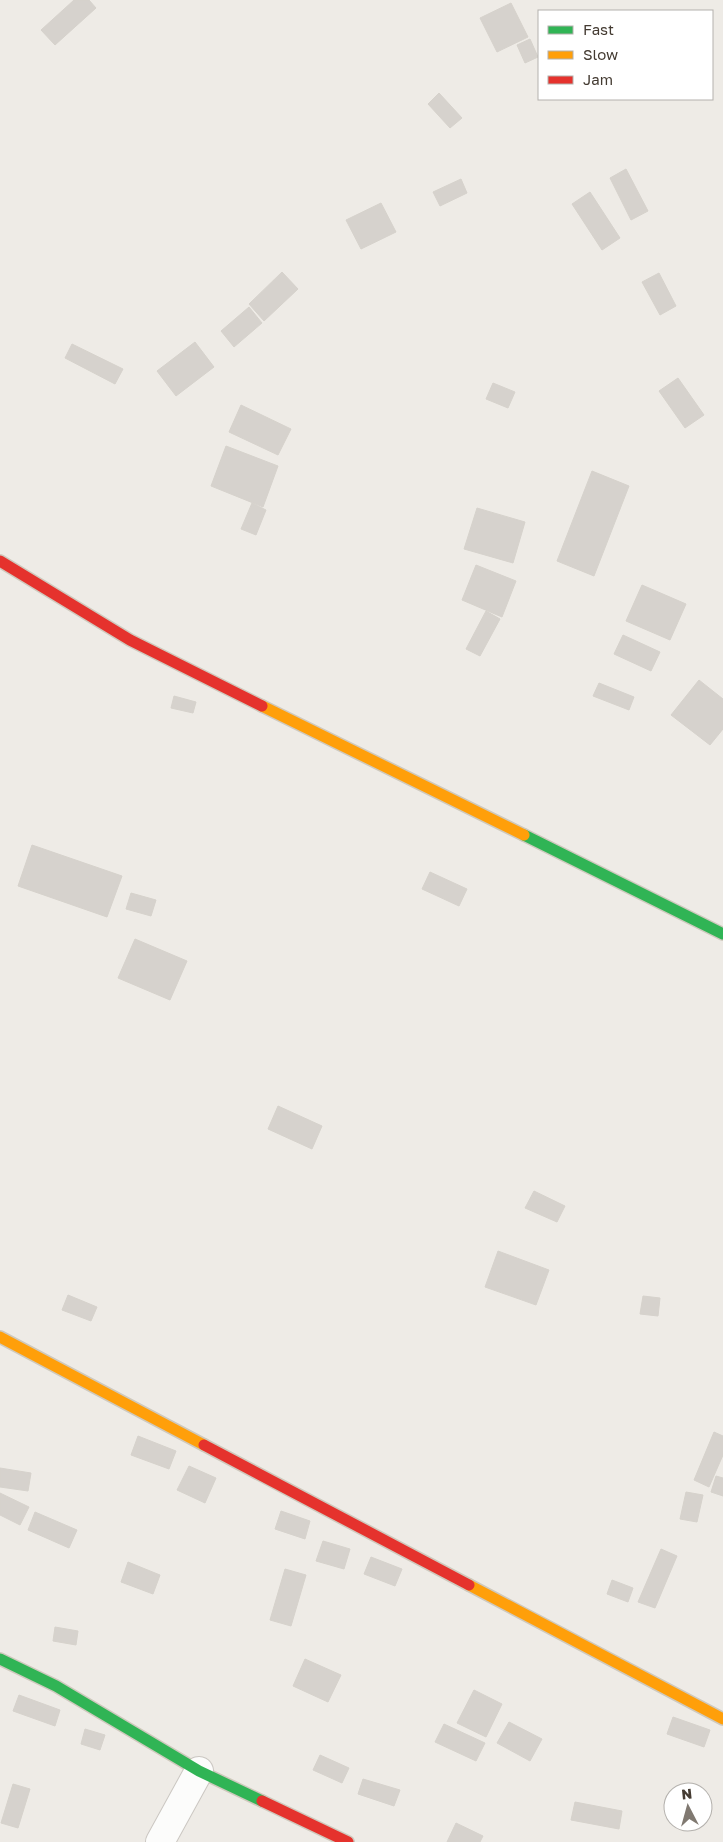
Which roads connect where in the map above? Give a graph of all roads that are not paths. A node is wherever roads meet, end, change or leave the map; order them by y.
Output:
1 (0, 561) edge
2 (723, 934) edge
3 (0, 1337) edge
4 (0, 1659) edge
5 (723, 1718) edge
6 (199, 1770) junction
7 (160, 1842) edge
8 (348, 1842) edge

1 - 2 street
3 - 5 street
4 - 6 street
6 - 7 street
6 - 8 street

